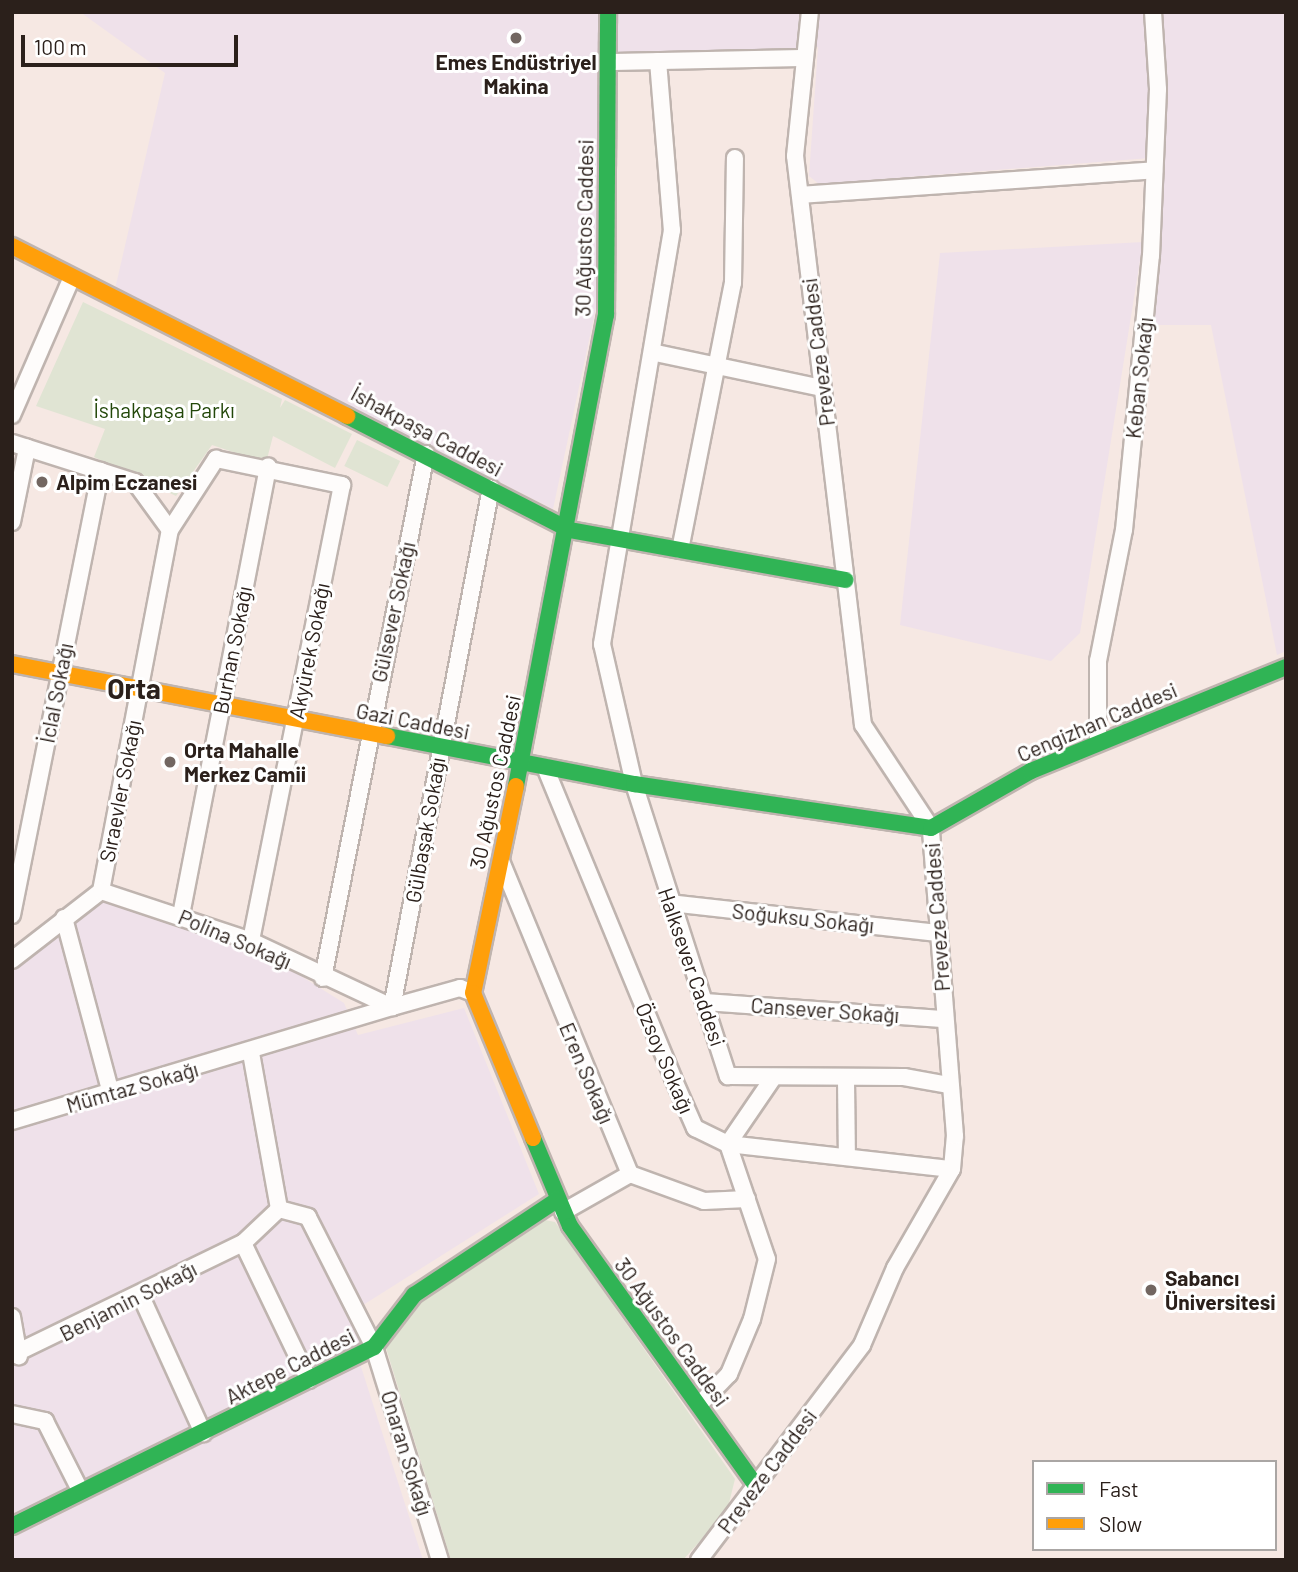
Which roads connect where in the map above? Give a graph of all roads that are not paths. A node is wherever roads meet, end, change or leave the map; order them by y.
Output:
1 (608, 12) edge
2 (810, 12) edge
3 (1153, 12) edge
4 (806, 58) junction
5 (658, 61) junction
6 (610, 62) junction
7 (735, 159) dead end
8 (1154, 170) junction
9 (800, 195) junction
10 (12, 246) edge
11 (72, 277) junction
12 (656, 354) junction
13 (716, 365) junction
14 (822, 388) junction
15 (12, 415) edge
16 (20, 446) edge
17 (426, 454) junction
18 (268, 466) junction
19 (100, 471) junction
20 (342, 485) joint
21 (491, 488) junction
22 (12, 522) edge
23 (170, 530) junction
24 (570, 530) junction
25 (621, 538) junction
26 (680, 550) junction
27 (845, 580) junction
28 (12, 664) edge
29 (1286, 667) edge
30 (61, 673) junction
31 (139, 688) junction
32 (221, 705) junction
33 (295, 719) junction
34 (368, 733) junction
35 (1098, 741) junction
36 (440, 747) junction
37 (520, 763) junction
38 (545, 767) junction
39 (634, 784) junction
40 (932, 828) junction
41 (500, 860) junction
42 (101, 891) junction
43 (670, 903) junction
44 (12, 915) edge
45 (181, 915) junction
46 (64, 918) junction
47 (936, 933) junction
48 (251, 941) junction
49 (12, 960) edge
50 (323, 978) junction
51 (473, 993) junction
52 (706, 1002) junction
53 (392, 1007) junction
54 (944, 1019) junction
55 (251, 1054) junction
56 (773, 1078) junction
57 (846, 1080) junction
58 (949, 1085) junction
59 (111, 1093) junction
60 (12, 1121) edge
61 (728, 1144) junction
62 (847, 1157) junction
63 (952, 1169) junction
64 (630, 1174) junction
65 (747, 1199) junction
66 (560, 1206) junction
67 (279, 1209) junction
68 (243, 1243) junction
69 (139, 1294) junction
70 (12, 1317) edge
71 (374, 1347) junction
72 (16, 1355) edge
73 (309, 1380) junction
74 (699, 1405) junction
75 (12, 1414) edge
76 (204, 1433) junction
77 (756, 1486) junction
78 (79, 1488) junction
79 (12, 1526) edge
80 (440, 1560) edge
81 (699, 1560) edge

1 - 6 street, 30 Ağustos Caddesi
2 - 4 street, Preveze Caddesi
3 - 8 street, Keban Sokağı
4 - 5 street
4 - 9 street, Preveze Caddesi
5 - 6 street
5 - 12 street
6 - 24 street, 30 Ağustos Caddesi
7 - 13 street
8 - 9 street
8 - 35 street, Keban Sokağı
9 - 14 street, Preveze Caddesi
10 - 11 street, İshakpaşa Caddesi
11 - 15 street
11 - 17 street, İshakpaşa Caddesi
12 - 13 street
12 - 25 street
13 - 14 street
13 - 26 street
14 - 27 street, Preveze Caddesi
16 - 19 street
16 - 22 street
17 - 21 street, İshakpaşa Caddesi
17 - 34 street, Gülsever Sokağı
18 - 20 street, Sıraevler Sokağı
18 - 23 street, Sıraevler Sokağı
18 - 32 street, Burhan Sokağı
19 - 23 street
19 - 30 street, İclal Sokağı
20 - 33 street, Akyürek Sokağı
21 - 24 street, İshakpaşa Caddesi
21 - 36 street, Gülbaşak Sokağı
23 - 31 street, Sıraevler Sokağı
24 - 25 street, İshakpaşa Caddesi
24 - 37 street, 30 Ağustos Caddesi
25 - 26 street, İshakpaşa Caddesi
25 - 39 street, Halksever Caddesi
26 - 27 street, İshakpaşa Caddesi
27 - 40 street, Preveze Caddesi
28 - 30 street, Gazi Caddesi
29 - 35 street, Cengizhan Caddesi
30 - 31 street, Gazi Caddesi
30 - 44 street, İclal Sokağı
31 - 32 street, Gazi Caddesi
31 - 42 street, Sıraevler Sokağı
32 - 33 street, Gazi Caddesi
32 - 45 street, Burhan Sokağı
33 - 34 street, Gazi Caddesi
33 - 48 street, Akyürek Sokağı
34 - 36 street, Gazi Caddesi
34 - 50 street, Gülsever Sokağı
35 - 40 street, Cengizhan Caddesi
36 - 37 street, Gazi Caddesi
36 - 53 street, Gülbaşak Sokağı
37 - 38 street, Gazi Caddesi
37 - 41 street, 30 Ağustos Caddesi
38 - 39 street, Gazi Caddesi
38 - 61 street, Özsoy Sokağı
39 - 40 street, Gazi Caddesi
39 - 43 street, Halksever Caddesi
40 - 47 street, Preveze Caddesi
41 - 51 street, 30 Ağustos Caddesi
41 - 64 street, Eren Sokağı
42 - 45 street, Polina Sokağı
42 - 46 street
43 - 47 street, Soğuksu Sokağı
43 - 52 street, Halksever Caddesi
45 - 48 street, Polina Sokağı
46 - 49 street
46 - 59 street
47 - 54 street, Preveze Caddesi
48 - 50 street, Polina Sokağı
50 - 53 street, Polina Sokağı
51 - 53 street
51 - 66 street, 30 Ağustos Caddesi
52 - 54 street, Cansever Sokağı
52 - 56 street, Halksever Caddesi
53 - 55 street, Mümtaz Sokağı
54 - 58 street, Preveze Caddesi
55 - 59 street, Mümtaz Sokağı
55 - 67 street
56 - 57 street, Halksever Caddesi
56 - 61 street
57 - 58 street, Halksever Caddesi
57 - 62 street
58 - 63 street, Preveze Caddesi
59 - 60 street, Mümtaz Sokağı
61 - 62 street, Özsoy Sokağı
61 - 65 street
62 - 63 street, Özsoy Sokağı
63 - 77 street, Preveze Caddesi
64 - 65 street
64 - 66 street
65 - 74 street
66 - 71 street, Aktepe Caddesi
66 - 74 street, 30 Ağustos Caddesi
67 - 68 street, Benjamin Sokağı
67 - 71 street, Onaran Sokağı
68 - 69 street, Benjamin Sokağı
68 - 73 street
69 - 72 street, Benjamin Sokağı
69 - 76 street
70 - 72 street
71 - 73 street, Aktepe Caddesi
71 - 80 street, Onaran Sokağı
73 - 76 street, Aktepe Caddesi
74 - 77 street, 30 Ağustos Caddesi
75 - 78 street
76 - 78 street, Aktepe Caddesi
77 - 81 street, Preveze Caddesi
78 - 79 street, Aktepe Caddesi

